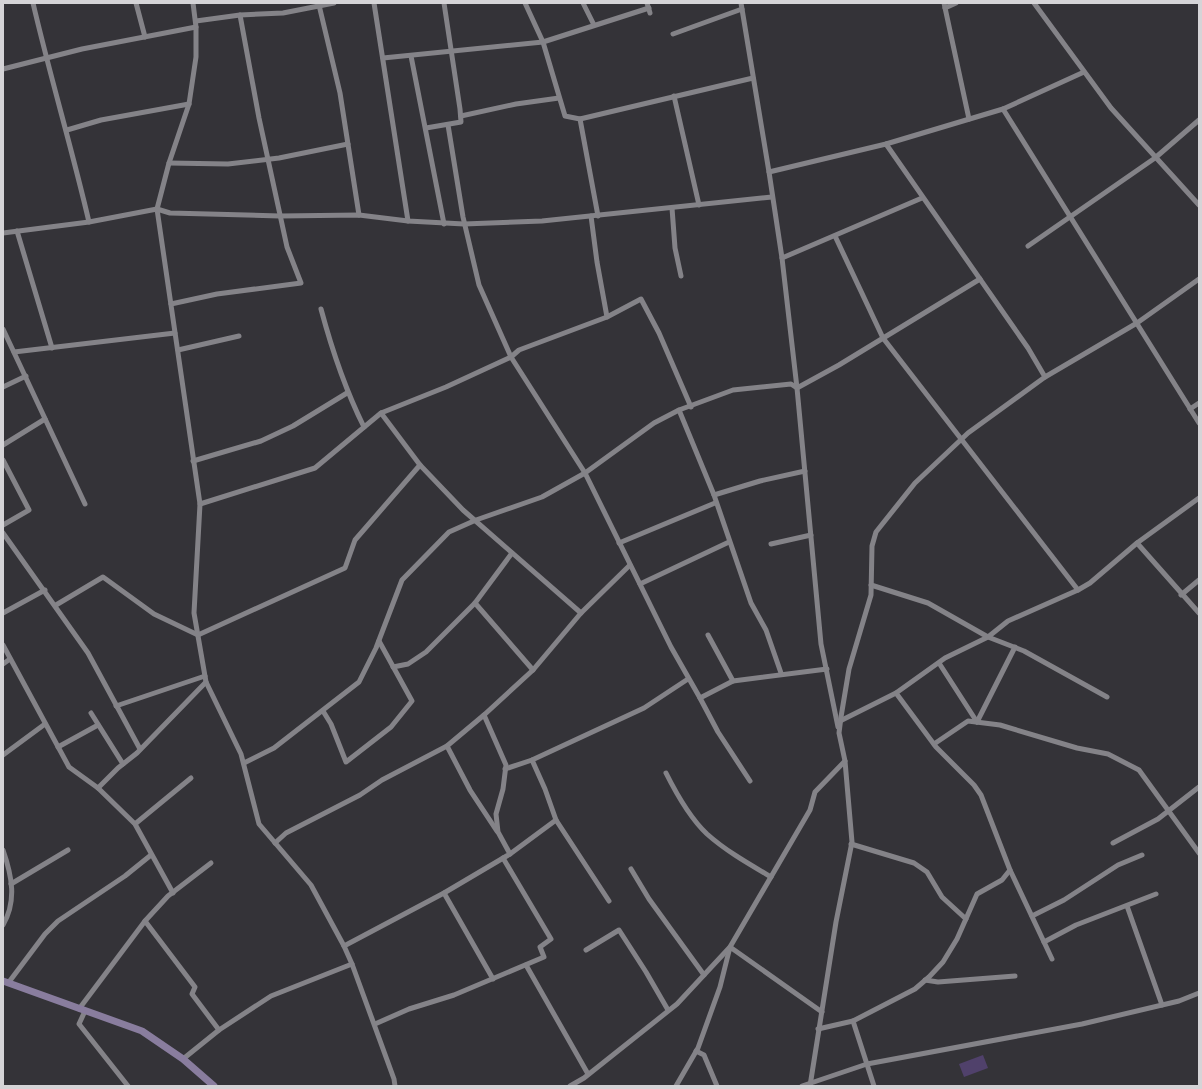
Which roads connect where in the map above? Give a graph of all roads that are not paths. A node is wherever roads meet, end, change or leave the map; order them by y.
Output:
1 (32, 3) edge
2 (136, 3) edge
3 (194, 3) edge
4 (334, 3) edge
5 (374, 3) edge
6 (444, 3) edge
7 (525, 3) edge
8 (583, 3) edge
9 (956, 3) edge
10 (1034, 3) edge
11 (319, 5) junction
12 (944, 5) edge
13 (741, 6) edge
14 (649, 8) edge
15 (240, 15) junction
16 (196, 21) junction
17 (594, 25) junction
18 (196, 27) junction
19 (672, 34) dead end
20 (145, 37) junction
21 (543, 42) junction
22 (451, 52) junction
23 (412, 56) junction
24 (46, 58) junction
25 (383, 58) junction
26 (3, 69) edge
27 (1084, 72) junction
28 (753, 78) junction
29 (674, 96) junction
30 (559, 98) junction
31 (189, 104) junction
32 (1003, 110) junction
33 (460, 116) junction
34 (968, 119) junction
35 (580, 120) junction
36 (1199, 120) edge
37 (448, 125) junction
38 (426, 128) junction
39 (67, 130) junction
40 (348, 144) junction
41 (886, 144) junction
42 (1155, 158) junction
43 (268, 159) junction
44 (169, 163) junction
45 (769, 172) junction
46 (772, 196) junction
47 (922, 198) junction
48 (698, 205) junction
49 (1199, 205) edge
50 (672, 208) junction
51 (157, 209) junction
52 (359, 215) junction
53 (280, 216) junction
54 (592, 216) junction
55 (598, 216) junction
56 (1071, 217) junction
57 (408, 221) junction
58 (89, 222) junction
59 (444, 224) junction
60 (464, 224) junction
61 (16, 231) junction
62 (3, 233) edge
63 (835, 236) junction
64 (1028, 246) dead end
65 (782, 258) junction
66 (681, 276) dead end
67 (980, 279) junction
68 (1199, 279) edge
69 (171, 304) junction
70 (321, 309) dead end
71 (607, 317) junction
72 (1137, 323) junction
73 (3, 328) edge
74 (175, 332) junction
75 (4, 336) edge
76 (239, 336) dead end
77 (883, 338) junction
78 (52, 348) junction
79 (178, 350) junction
80 (14, 352) junction
81 (511, 357) junction
82 (26, 376) junction
83 (1046, 377) junction
84 (3, 387) edge
85 (797, 388) junction
86 (347, 393) junction
87 (1199, 403) edge
88 (691, 407) junction
89 (1190, 409) junction
90 (679, 410) junction
91 (381, 413) junction
92 (44, 419) junction
93 (1199, 423) edge
94 (364, 427) junction
95 (962, 439) junction
96 (3, 444) edge
97 (3, 460) edge
98 (194, 462) junction
99 (420, 465) junction
100 (805, 471) junction
101 (585, 473) junction
102 (714, 496) junction
103 (1199, 498) edge
104 (715, 503) junction
105 (85, 504) dead end
106 (200, 504) junction
107 (476, 520) junction
108 (3, 525) edge
109 (3, 533) edge
110 (811, 535) junction
111 (730, 542) junction
112 (619, 543) junction
113 (1137, 543) junction
114 (771, 544) dead end
115 (512, 553) junction
116 (630, 565) junction
117 (1199, 580) edge
118 (640, 584) junction
119 (871, 585) junction
120 (45, 590) junction
121 (1078, 590) junction
122 (1181, 595) junction
123 (475, 603) junction
124 (56, 606) junction
125 (3, 613) edge
126 (581, 613) junction
127 (1199, 613) edge
128 (198, 635) junction
129 (708, 635) dead end
130 (988, 637) junction
131 (379, 641) junction
132 (3, 645) edge
133 (1015, 647) junction
134 (10, 659) junction
135 (938, 663) junction
136 (3, 664) edge
137 (393, 668) junction
138 (827, 669) junction
139 (533, 670) junction
140 (781, 674) junction
141 (688, 678) junction
142 (205, 679) junction
143 (734, 680) junction
144 (896, 693) junction
145 (1107, 697) dead end
146 (700, 698) junction
147 (116, 706) junction
148 (323, 711) junction
149 (91, 713) dead end
150 (484, 715) junction
151 (840, 721) junction
152 (977, 722) junction
153 (45, 724) junction
154 (98, 725) junction
155 (839, 733) junction
156 (934, 744) junction
157 (447, 746) junction
158 (58, 747) junction
159 (140, 749) junction
160 (3, 754) edge
161 (532, 760) junction
162 (845, 761) junction
163 (244, 763) junction
164 (123, 764) junction
165 (506, 769) junction
166 (666, 773) dead end
167 (191, 778) dead end
168 (750, 781) dead end
169 (1199, 787) edge
170 (98, 788) junction
171 (1167, 811) junction
172 (556, 820) junction
173 (135, 824) junction
174 (498, 832) junction
175 (275, 843) junction
176 (1113, 843) dead end
177 (851, 844) junction
178 (3, 850) edge
179 (68, 850) dead end
180 (1199, 853) edge
181 (510, 854) junction
182 (151, 855) junction
183 (1142, 855) dead end
184 (503, 858) junction
185 (211, 863) dead end
186 (630, 869) dead end
187 (1010, 870) junction
188 (771, 877) junction
189 (11, 884) junction
190 (173, 893) junction
191 (444, 893) junction
192 (1156, 894) dead end
193 (609, 901) dead end
194 (1128, 906) junction
195 (1032, 916) junction
196 (966, 919) junction
197 (145, 921) junction
198 (3, 925) edge
199 (1044, 942) junction
200 (344, 946) junction
201 (730, 947) junction
202 (586, 950) dead end
203 (1052, 958) dead end
204 (352, 964) junction
205 (526, 965) junction
206 (704, 975) junction
207 (1015, 976) dead end
208 (493, 979) junction
209 (925, 980) junction
210 (6, 981) edge
211 (1199, 993) edge
212 (1162, 1005) junction
213 (82, 1010) junction
214 (668, 1010) junction
215 (822, 1012) junction
216 (853, 1021) junction
217 (375, 1024) junction
218 (219, 1030) junction
219 (818, 1030) junction
220 (696, 1051) junction
221 (184, 1059) junction
222 (867, 1064) junction
223 (588, 1074) junction
224 (202, 1075) junction
225 (811, 1085) edge
226 (128, 1086) edge
227 (211, 1086) edge
228 (214, 1086) edge
229 (395, 1086) edge
230 (570, 1086) edge
231 (676, 1086) edge
232 (717, 1086) edge
233 (802, 1086) edge
234 (874, 1086) edge

1 - 24 street
2 - 20 street
3 - 16 street
4 - 11 street
5 - 25 street
6 - 22 street
7 - 21 street
8 - 17 street
9 - 12 street
10 - 27 street
11 - 15 street
11 - 40 street
12 - 34 street
13 - 19 street
13 - 28 street
14 - 17 street
15 - 16 street
15 - 43 street
16 - 18 street
17 - 21 street
18 - 20 street
18 - 31 street
20 - 24 street
21 - 22 street
21 - 30 street
22 - 23 street
22 - 33 street
23 - 25 street
23 - 38 street
24 - 26 street
24 - 39 street
25 - 57 street
27 - 32 street
27 - 42 street
28 - 29 street
28 - 45 street
29 - 35 street
29 - 48 street
30 - 33 street
30 - 35 street
31 - 39 street
31 - 44 street
32 - 34 street
32 - 56 street
33 - 37 street
34 - 41 street
35 - 55 street
36 - 42 street
37 - 38 street
37 - 60 street
38 - 59 street
39 - 58 street
40 - 43 street
40 - 52 street
41 - 45 street
41 - 47 street
42 - 49 street
42 - 56 street
43 - 44 street
43 - 53 street
44 - 51 street
45 - 46 street
46 - 48 street
46 - 65 street
47 - 63 street
47 - 67 street
48 - 50 street
50 - 55 street
50 - 66 street
51 - 53 street
51 - 58 street
51 - 69 street
52 - 53 street
52 - 57 street
53 - 69 street
54 - 55 street
54 - 60 street
54 - 71 street
56 - 64 street
56 - 72 street
57 - 59 street
58 - 61 street
59 - 60 street
60 - 81 street
61 - 62 street
61 - 78 street
63 - 65 street
63 - 77 street
65 - 85 street
67 - 77 street
67 - 83 street
68 - 72 street
69 - 74 street
70 - 86 street
71 - 81 street
71 - 88 street
72 - 83 street
72 - 89 street
73 - 75 street
74 - 78 street
74 - 79 street
75 - 80 street
76 - 79 street
77 - 85 street
77 - 95 street
78 - 80 street
79 - 98 street
80 - 82 street
81 - 91 street
81 - 101 street
82 - 84 street
82 - 92 street
83 - 95 street
85 - 88 street
85 - 100 street
86 - 94 street
86 - 98 street
87 - 89 street
88 - 90 street
89 - 93 street
90 - 101 street
90 - 102 street
91 - 94 street
91 - 99 street
92 - 96 street
92 - 105 street
94 - 106 street
95 - 119 street
95 - 121 street
97 - 108 street
98 - 106 street
99 - 107 street
99 - 128 street
100 - 102 street
100 - 110 street
101 - 107 street
101 - 112 street
102 - 104 street
103 - 113 street
104 - 111 street
104 - 112 street
106 - 128 street
107 - 115 street
107 - 131 street
109 - 120 street
110 - 114 street
110 - 138 street
111 - 118 street
111 - 140 street
112 - 116 street
113 - 121 street
113 - 122 street
115 - 123 street
115 - 126 street
116 - 118 street
116 - 126 street
117 - 122 street
118 - 141 street
119 - 130 street
119 - 151 street
120 - 124 street
120 - 125 street
121 - 130 street
122 - 127 street
123 - 137 street
123 - 139 street
124 - 128 street
124 - 147 street
126 - 139 street
128 - 142 street
129 - 143 street
130 - 133 street
130 - 135 street
131 - 137 street
131 - 148 street
132 - 134 street
133 - 145 street
133 - 152 street
134 - 136 street
134 - 153 street
135 - 144 street
135 - 152 street
137 - 148 street
138 - 140 street
138 - 155 street
139 - 150 street
140 - 143 street
141 - 146 street
141 - 161 street
142 - 147 street
142 - 159 street
142 - 163 street
143 - 146 street
144 - 151 street
144 - 156 street
146 - 168 street
147 - 159 street
148 - 163 street
149 - 154 street
150 - 157 street
150 - 165 street
151 - 155 street
152 - 156 street
152 - 171 street
153 - 158 street
153 - 160 street
154 - 158 street
154 - 164 street
155 - 162 street
156 - 187 street
157 - 174 street
157 - 175 street
158 - 170 street
159 - 164 street
161 - 165 street
161 - 172 street
162 - 177 street
162 - 188 street
163 - 175 street
164 - 170 street
165 - 174 street
166 - 188 street
167 - 173 street
169 - 171 street
170 - 173 street
171 - 176 street
171 - 180 street
172 - 181 street
172 - 193 street
173 - 182 street
174 - 181 street
175 - 200 street
177 - 196 street
177 - 215 street
178 - 189 street
179 - 189 street
181 - 184 street
182 - 190 street
182 - 210 street
183 - 195 street
184 - 191 street
184 - 205 street
185 - 190 street
186 - 206 street
187 - 195 street
187 - 196 street
188 - 201 street
189 - 198 street
190 - 197 street
191 - 200 street
191 - 208 street
192 - 194 street
194 - 199 street
194 - 212 street
195 - 199 street
196 - 209 street
197 - 213 street
197 - 218 street
199 - 203 street
200 - 204 street
201 - 206 street
201 - 215 street
201 - 220 street
202 - 214 street
204 - 217 street
204 - 218 street
205 - 208 street
205 - 223 street
206 - 214 street
207 - 209 street
208 - 217 street
209 - 216 street
210 - 213 street
211 - 212 street
212 - 222 street
213 - 221 street
213 - 226 street
214 - 223 street
215 - 219 street
216 - 219 street
216 - 222 street
217 - 229 street
218 - 221 street
219 - 225 street
220 - 231 street
220 - 232 street
221 - 224 street
222 - 225 street
222 - 234 street
223 - 230 street
224 - 227 street
224 - 228 street
225 - 233 street

